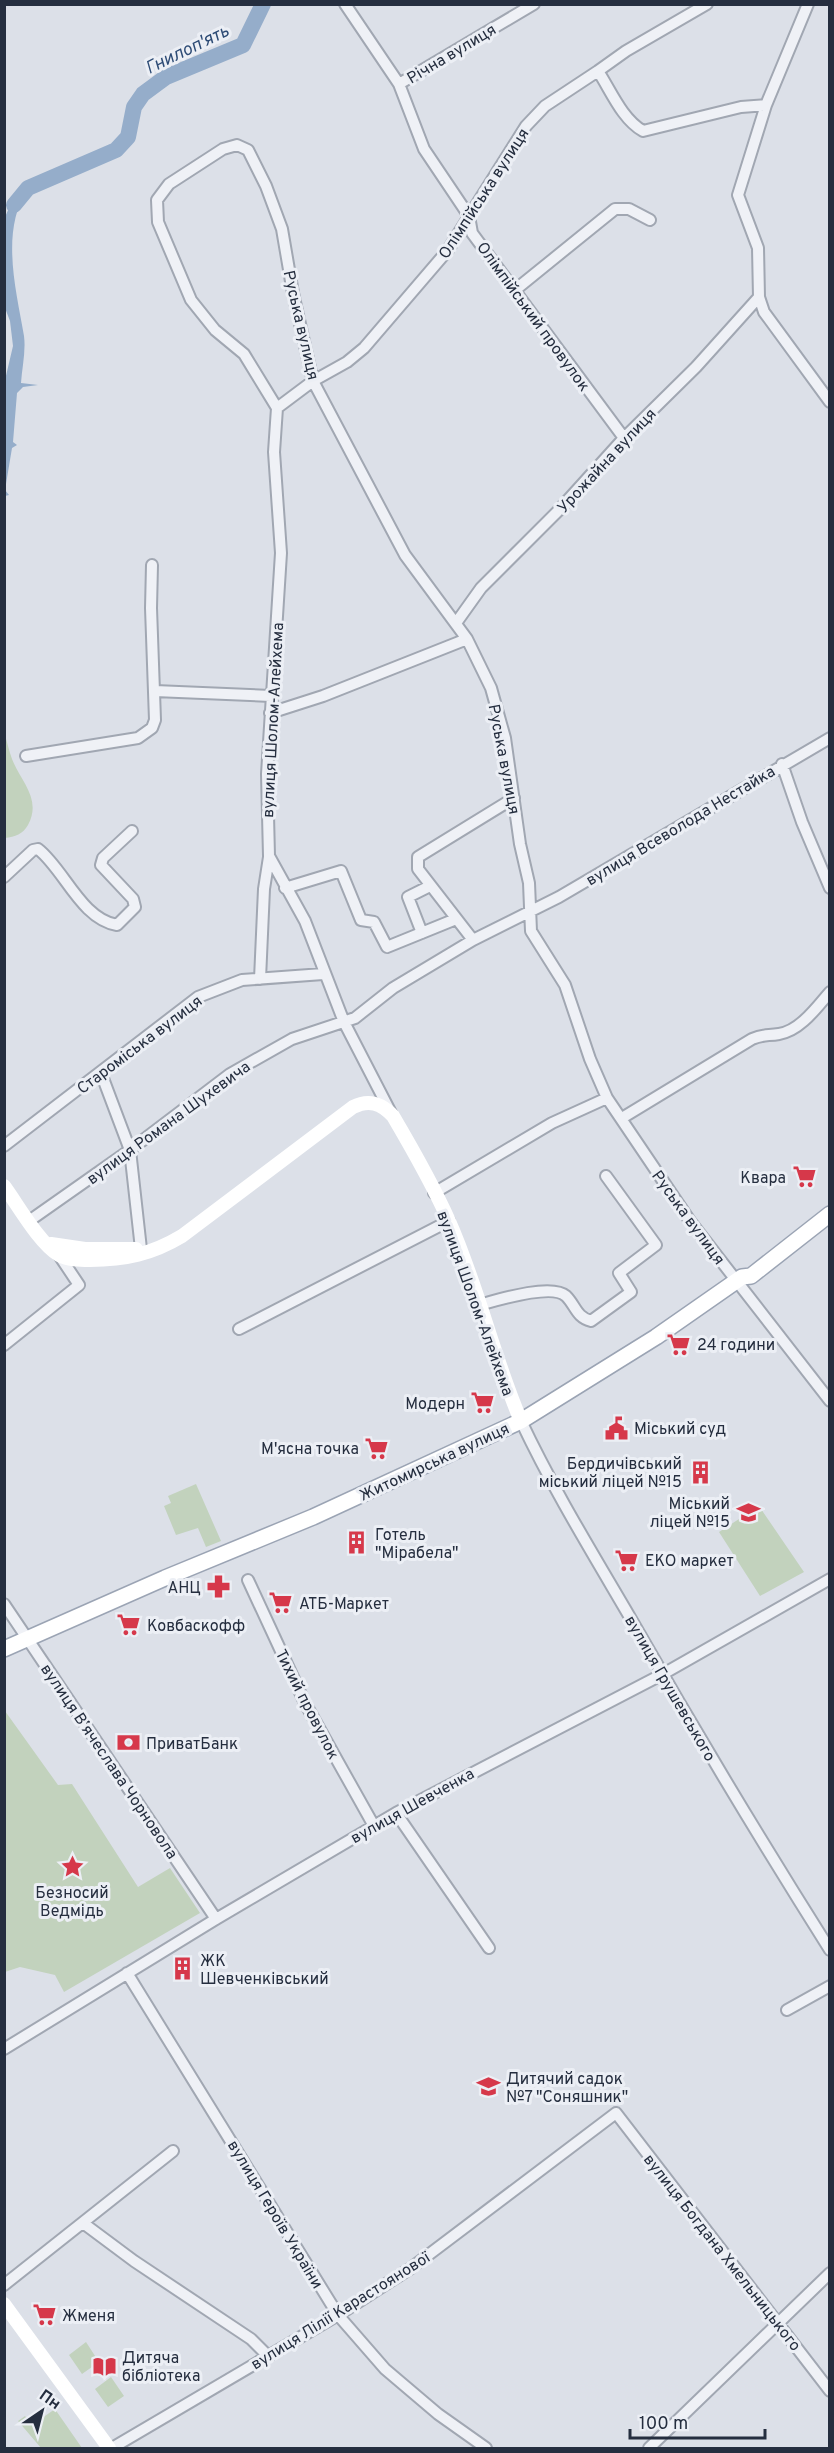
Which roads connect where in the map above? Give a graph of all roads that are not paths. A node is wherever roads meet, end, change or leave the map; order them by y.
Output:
1 (345, 4) edge
2 (534, 4) edge
3 (707, 4) edge
4 (808, 4) edge
5 (598, 71) junction
6 (399, 84) junction
7 (766, 105) junction
8 (469, 216) junction
9 (650, 220) dead end
10 (515, 290) junction
11 (759, 297) junction
12 (313, 381) junction
13 (830, 402) edge
14 (277, 408) junction
15 (624, 438) junction
16 (153, 565) dead end
17 (456, 623) junction
18 (467, 639) junction
19 (155, 691) junction
20 (271, 696) junction
21 (270, 713) junction
22 (830, 738) edge
23 (26, 756) dead end
24 (782, 764) junction
25 (514, 798) junction
26 (132, 831) dead end
27 (269, 856) junction
28 (4, 877) edge
29 (430, 886) junction
30 (285, 888) junction
31 (830, 888) edge
32 (530, 910) junction
33 (456, 919) junction
34 (423, 933) junction
35 (472, 940) junction
36 (323, 974) junction
37 (260, 979) junction
38 (830, 992) edge
39 (344, 1022) junction
40 (101, 1073) junction
41 (607, 1098) junction
42 (393, 1116) junction
43 (622, 1118) junction
44 (4, 1146) edge
45 (130, 1150) junction
46 (606, 1176) dead end
47 (4, 1186) edge
48 (434, 1193) junction
49 (830, 1202) edge
50 (830, 1214) edge
51 (29, 1221) junction
52 (449, 1221) junction
53 (46, 1243) junction
54 (158, 1248) junction
55 (141, 1249) junction
56 (59, 1255) junction
57 (740, 1279) junction
58 (479, 1305) junction
59 (238, 1329) dead end
60 (4, 1345) edge
61 (830, 1401) edge
62 (521, 1421) junction
63 (830, 1579) edge
64 (248, 1580) dead end
65 (4, 1604) edge
66 (27, 1638) junction
67 (4, 1649) edge
68 (663, 1674) junction
69 (396, 1813) junction
70 (374, 1826) junction
71 (216, 1918) junction
72 (489, 1948) dead end
73 (830, 1950) edge
74 (127, 1973) junction
75 (830, 1986) edge
76 (787, 2010) dead end
77 (4, 2049) edge
78 (616, 2113) joint
79 (173, 2151) dead end
80 (83, 2223) junction
81 (830, 2273) edge
82 (4, 2285) edge
83 (4, 2304) edge
84 (338, 2315) junction
85 (778, 2324) junction
86 (268, 2356) junction
87 (830, 2391) edge
88 (110, 2448) edge
89 (486, 2448) edge
90 (650, 2448) edge

1 - 6 street, Олімпійський провулок
2 - 6 street, Річна вулиця
3 - 5 street, Олімпійська вулиця
4 - 7 street
5 - 7 street
5 - 8 street, Олімпійська вулиця
6 - 8 street, Олімпійський провулок
7 - 11 street
8 - 10 street, Олімпійський провулок
8 - 12 street, Олімпійська вулиця
9 - 10 street
10 - 15 street, Олімпійський провулок
11 - 13 street
11 - 15 street, Урожайна вулиця
12 - 14 street, Олімпійська вулиця
12 - 14 street, Руська вулиця
12 - 17 street, Руська вулиця
14 - 20 street, вулиця Шолом-Алейхема
15 - 17 street, Урожайна вулиця
16 - 19 street
17 - 18 street, Руська вулиця
18 - 21 street
18 - 25 street, Руська вулиця
19 - 20 street
19 - 23 street
20 - 21 street, вулиця Шолом-Алейхема
21 - 27 street, вулиця Шолом-Алейхема
22 - 24 street, вулиця Всеволода Нестайка
24 - 31 street
24 - 32 street, вулиця Всеволода Нестайка
25 - 29 street
25 - 32 street, Руська вулиця
26 - 28 street
27 - 30 street, вулиця Шолом-Алейхема
27 - 37 street
29 - 33 street
29 - 34 street
30 - 34 street
30 - 36 street, вулиця Шолом-Алейхема
32 - 35 street, вулиця Романа Шухевича
32 - 41 street, Руська вулиця
33 - 34 street
33 - 35 street
35 - 39 street, вулиця Романа Шухевича
36 - 37 street, Староміська вулиця
36 - 39 street, вулиця Шолом-Алейхема
37 - 40 street, Староміська вулиця
38 - 43 street
39 - 42 street, вулиця Шолом-Алейхема
39 - 45 street, вулиця Романа Шухевича
40 - 44 street, Староміська вулиця
40 - 45 street
41 - 43 street, Руська вулиця
41 - 48 street
42 - 48 main road, вулиця Шолом-Алейхема
42 - 54 main road
43 - 57 street, Руська вулиця
45 - 51 street, вулиця Романа Шухевича
45 - 55 street
46 - 58 street
47 - 51 main road
48 - 52 main road, вулиця Шолом-Алейхема
49 - 57 main road
50 - 57 main road, Житомирська вулиця
51 - 53 main road
52 - 58 main road, вулиця Шолом-Алейхема
52 - 59 street
53 - 55 main road
53 - 56 main road
54 - 55 main road
54 - 56 main road
56 - 60 street
57 - 61 street, Руська вулиця
57 - 62 main road, Житомирська вулиця
58 - 62 main road, вулиця Шолом-Алейхема
62 - 66 main road, Житомирська вулиця
62 - 68 street, вулиця Грушевського
63 - 68 street, вулиця Шевченка
64 - 70 street, Тихий провулок
65 - 66 street, вулиця Вʼячеслава Чорновола
66 - 67 main road, Житомирська вулиця
66 - 71 street, вулиця Вʼячеслава Чорновола
68 - 69 street, вулиця Шевченка
68 - 73 street, вулиця Грушевського
69 - 70 street, вулиця Шевченка
69 - 72 street
70 - 71 street, вулиця Шевченка
71 - 74 street, вулиця Шевченка
74 - 77 street, вулиця Шевченка
74 - 84 street, вулиця Героїв України
75 - 76 street
78 - 84 street, вулиця Лілії Карастоянової
78 - 85 street, вулиця Богдана Хмельницького
79 - 80 street
80 - 82 street
80 - 86 street
81 - 85 street
83 - 88 main road
84 - 86 street, вулиця Лілії Карастоянової
84 - 89 street, вулиця Героїв України
85 - 87 street, вулиця Богдана Хмельницького
85 - 90 street
86 - 88 street, вулиця Лілії Карастоянової

